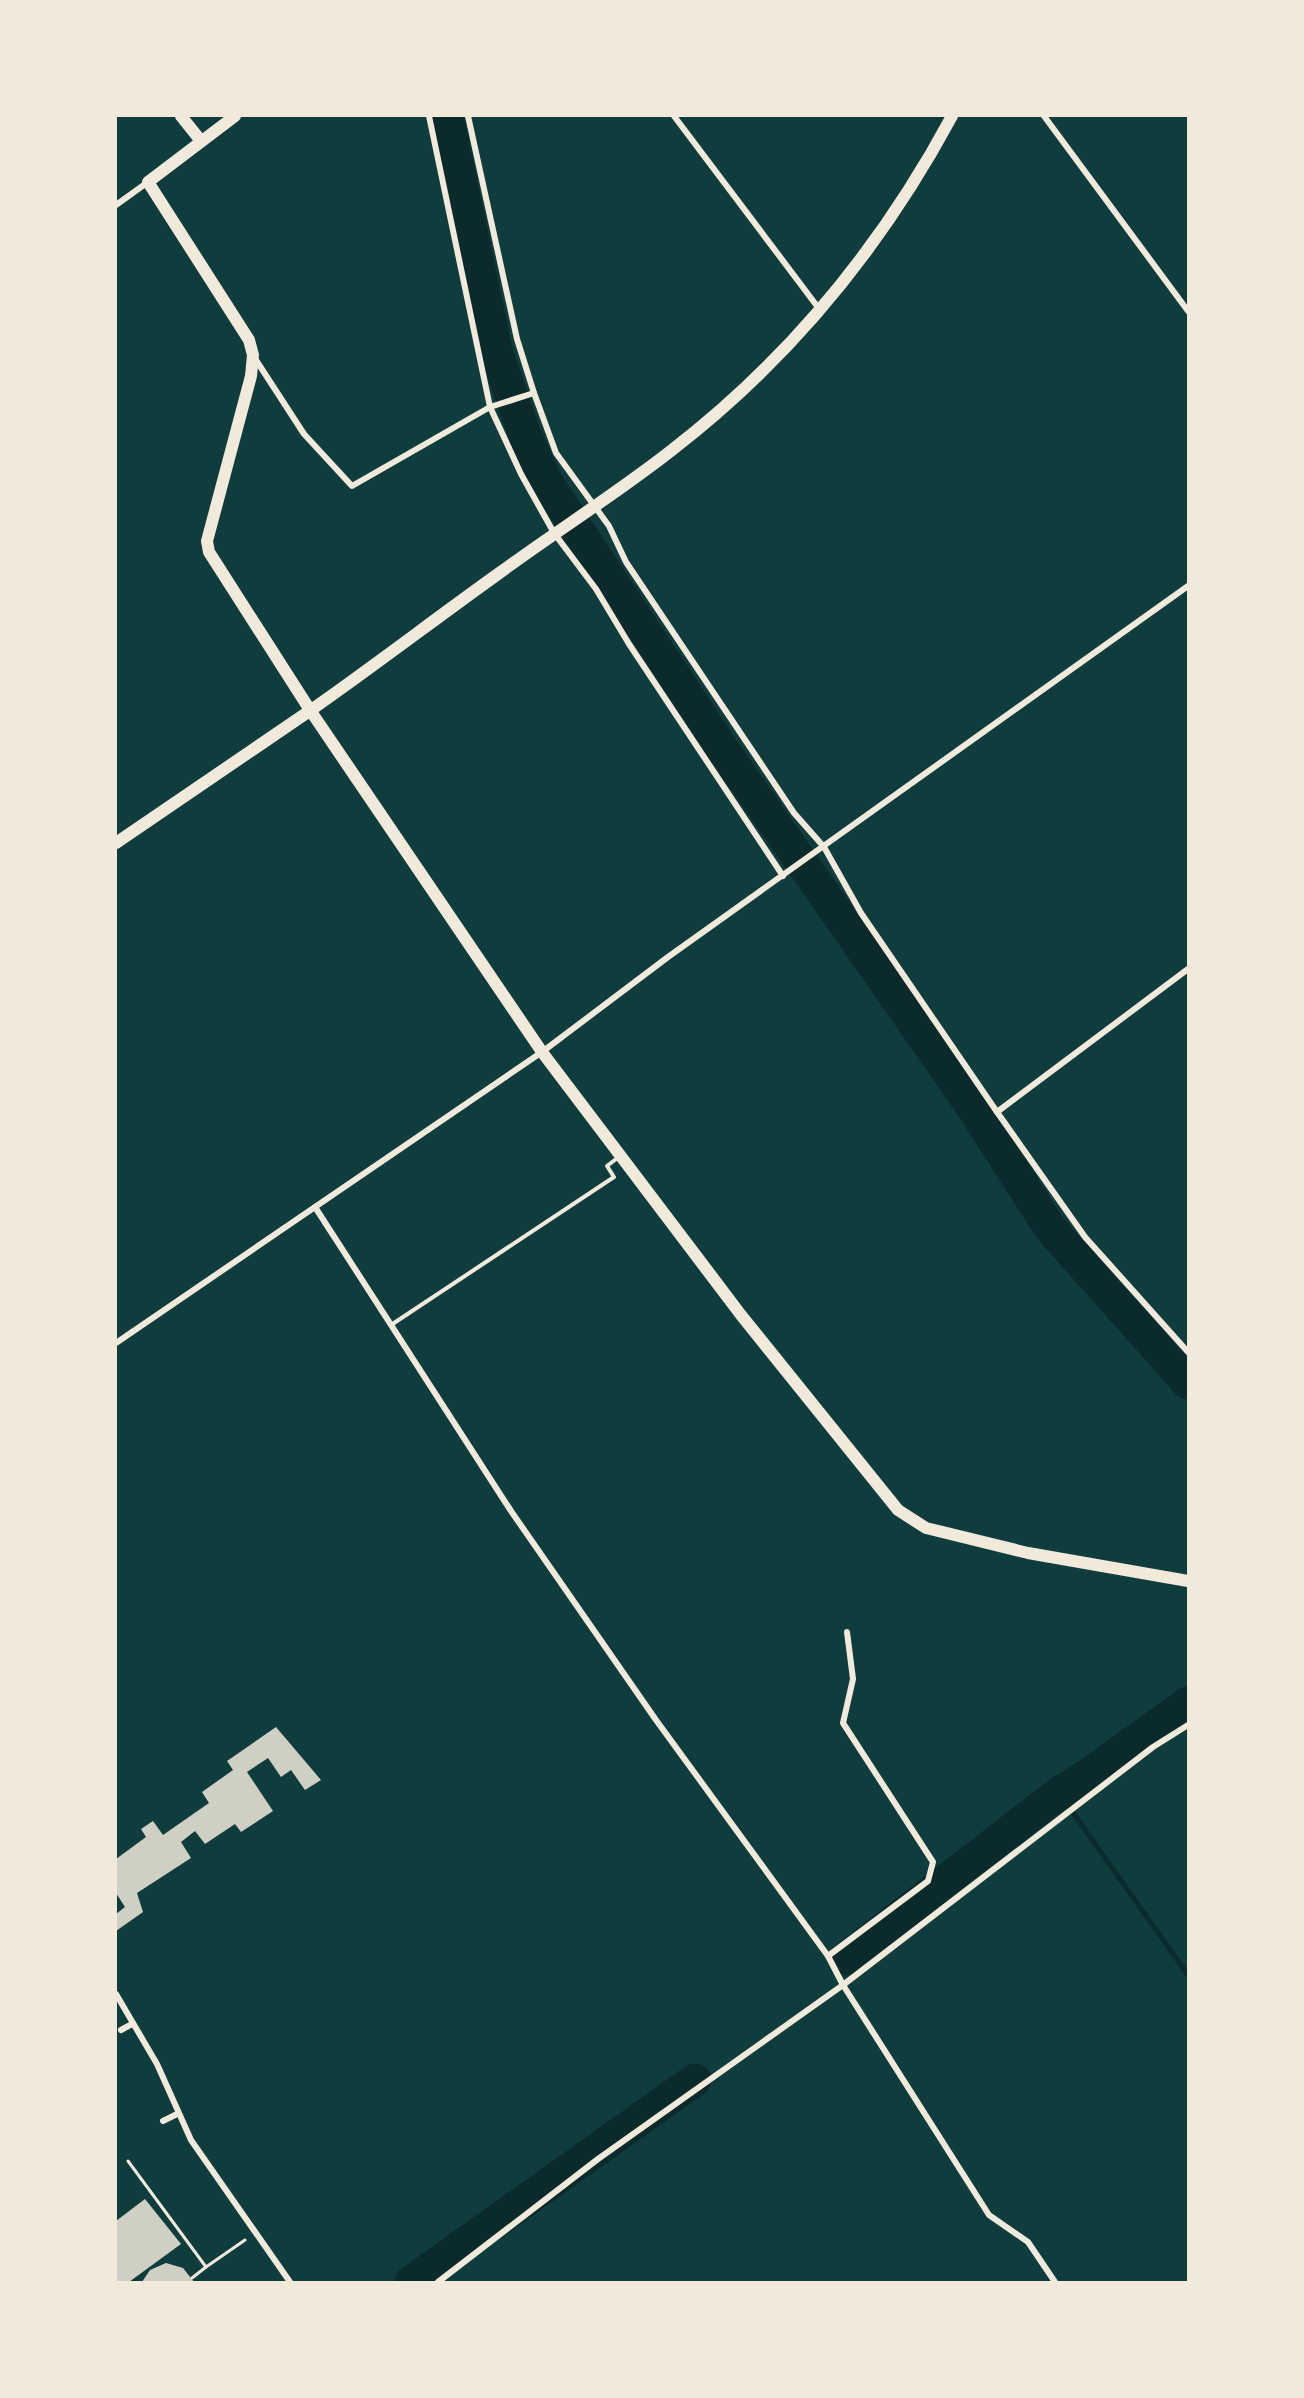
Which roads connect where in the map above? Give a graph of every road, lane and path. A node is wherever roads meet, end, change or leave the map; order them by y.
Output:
1 (181, 116) edge
2 (235, 116) edge
3 (429, 116) edge
4 (468, 116) edge
5 (674, 116) edge
6 (952, 116) edge
7 (1044, 116) edge
8 (201, 141) junction
9 (147, 182) junction
10 (116, 205) edge
11 (820, 310) junction
12 (1188, 311) edge
13 (254, 355) junction
14 (534, 393) junction
15 (490, 407) junction
16 (592, 507) junction
17 (556, 531) junction
18 (1188, 586) edge
19 (310, 710) junction
20 (116, 843) edge
21 (824, 847) junction
22 (783, 876) junction
23 (1188, 969) edge
24 (542, 1052) junction
25 (997, 1112) junction
26 (621, 1156) junction
27 (315, 1207) junction
28 (391, 1325) junction
29 (116, 1343) edge
30 (1188, 1352) edge
31 (1188, 1581) edge
32 (847, 1632) dead end
33 (1188, 1725) edge
34 (828, 1956) junction
35 (843, 1986) junction
36 (116, 1994) edge
37 (132, 2024) junction
38 (121, 2030) dead end
39 (177, 2114) junction
40 (163, 2121) dead end
41 (128, 2161) dead end
42 (254, 2234) junction
43 (206, 2267) junction
44 (192, 2278) dead end
45 (290, 2283) edge
46 (438, 2283) edge
47 (1055, 2283) edge

1 - 8 main road
2 - 8 main road
3 - 15 street
4 - 14 street
5 - 11 street
6 - 11 main road
7 - 12 street
8 - 9 main road
9 - 10 street
9 - 13 main road
11 - 16 main road
13 - 15 street
13 - 19 main road
14 - 15 street
14 - 16 street
15 - 17 street
16 - 17 main road
16 - 21 street
17 - 19 main road
17 - 22 street
18 - 21 street
19 - 20 main road
19 - 24 main road
21 - 22 street
21 - 25 street
22 - 24 street
23 - 25 street
24 - 26 main road
24 - 27 street
25 - 30 street
26 - 28 lane
26 - 31 main road
27 - 28 street
27 - 29 street
28 - 34 street
32 - 34 street
33 - 35 street
34 - 35 street
35 - 46 street
35 - 47 street
36 - 37 street
37 - 38 street
37 - 39 street
39 - 40 street
39 - 42 street
41 - 43 path
42 - 43 path
42 - 45 street
43 - 44 path

